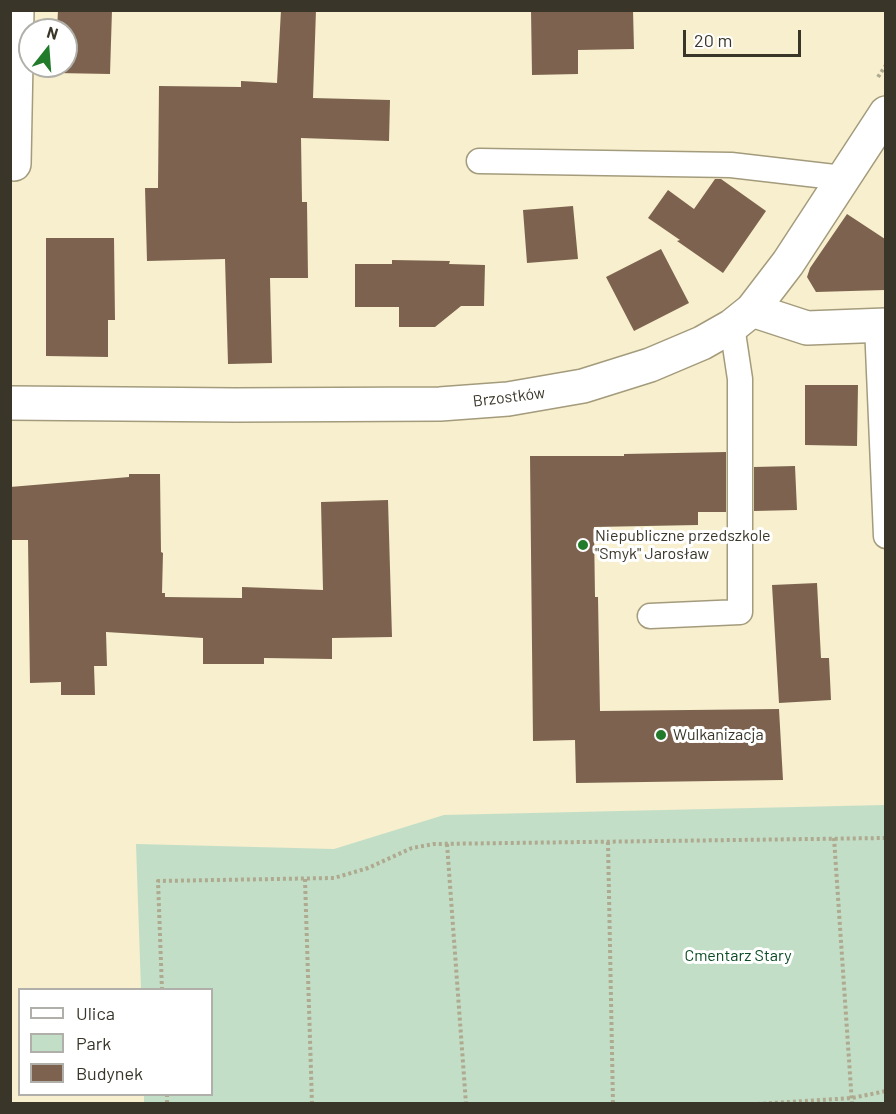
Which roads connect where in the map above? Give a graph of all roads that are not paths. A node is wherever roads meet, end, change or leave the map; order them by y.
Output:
1 (17, 10) edge
2 (885, 113) edge
3 (480, 161) dead end
4 (15, 164) dead end
5 (843, 178) junction
6 (742, 318) junction
7 (881, 325) edge
8 (10, 403) edge
9 (885, 536) edge
10 (650, 616) dead end

1 - 4 street
2 - 5 street, Brzostków
3 - 5 lane
5 - 6 street, Brzostków
6 - 7 street
6 - 8 street, Brzostków
6 - 10 lane
7 - 9 lane

